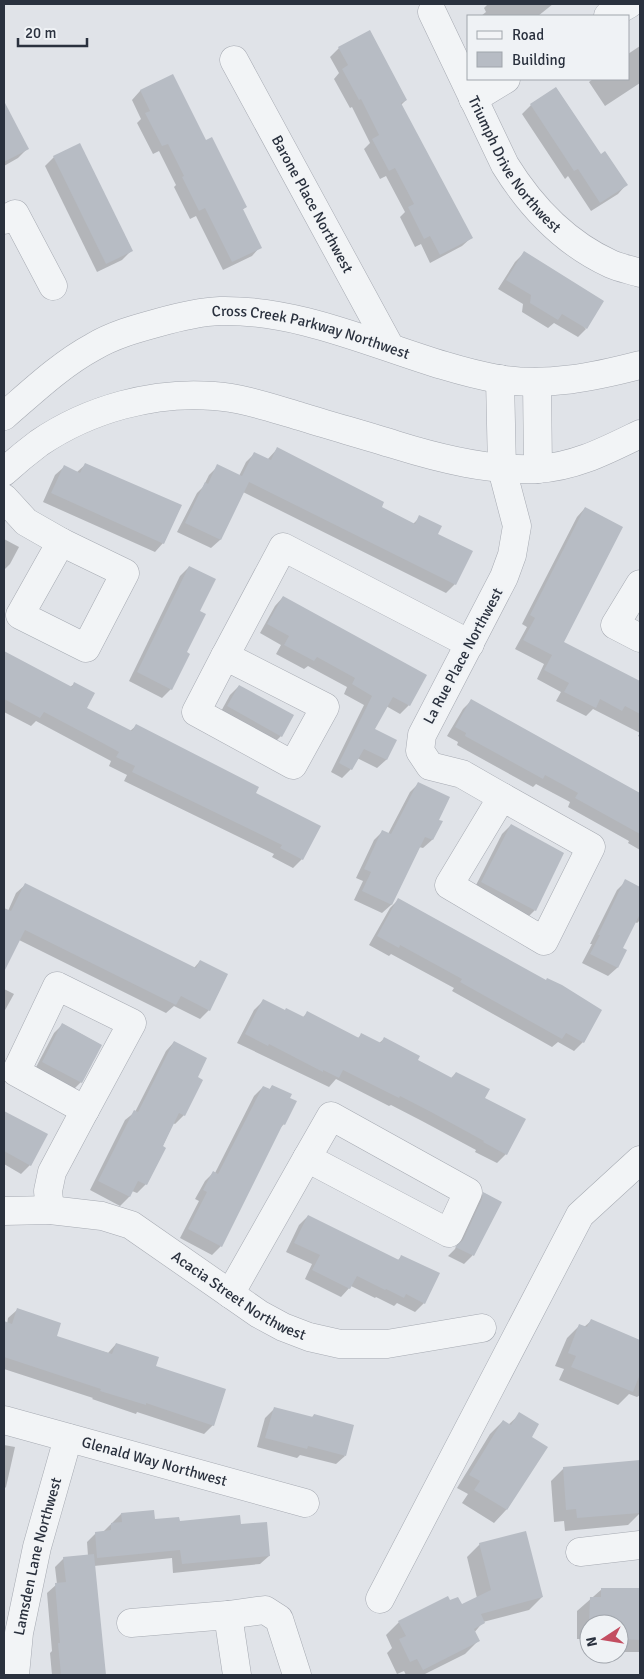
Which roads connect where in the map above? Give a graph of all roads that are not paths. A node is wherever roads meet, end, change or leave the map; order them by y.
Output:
1 (629, 4) edge
2 (432, 12) dead end
3 (610, 15) edge
4 (234, 60) dead end
5 (504, 80) edge
6 (473, 99) junction
7 (4, 220) edge
8 (640, 273) edge
9 (53, 286) dead end
10 (390, 347) junction
11 (640, 365) edge
12 (500, 379) junction
13 (537, 382) junction
14 (4, 416) edge
15 (640, 434) edge
16 (502, 469) junction
17 (538, 469) junction
18 (4, 472) edge
19 (4, 498) edge
20 (62, 542) dead end
21 (640, 584) edge
22 (640, 638) edge
23 (470, 644) junction
24 (225, 656) junction
25 (502, 797) junction
26 (85, 1110) junction
27 (308, 1158) junction
28 (640, 1160) edge
29 (50, 1210) junction
30 (4, 1212) edge
31 (230, 1294) junction
32 (482, 1328) dead end
33 (4, 1420) edge
34 (68, 1438) junction
35 (305, 1504) dead end
36 (640, 1545) edge
37 (580, 1552) dead end
38 (380, 1599) dead end
39 (228, 1615) junction
40 (131, 1623) dead end
41 (15, 1675) edge
42 (237, 1675) edge
43 (297, 1675) edge

1 - 3 street
2 - 6 street, Triumph Drive Northwest
4 - 10 street, Barone Place Northwest
5 - 6 street
6 - 8 street, Triumph Drive Northwest
7 - 9 street
10 - 12 street, Cross Creek Parkway Northwest
10 - 14 street, Cross Creek Parkway Northwest
11 - 13 street, Cross Creek Parkway Northwest
12 - 13 street, Cross Creek Parkway Northwest
12 - 16 street, La Rue Place Northwest
13 - 17 street
15 - 17 street
16 - 17 street
16 - 18 street
16 - 23 street, La Rue Place Northwest
19 - 20 street
21 - 22 street
23 - 24 street
23 - 25 street, La Rue Place Northwest
24 - 24 street
25 - 25 street, La Rue Place Northwest
26 - 26 street
26 - 29 street
27 - 27 street
27 - 31 street
28 - 38 street
29 - 30 street, Acacia Street Northwest
29 - 31 street, Acacia Street Northwest
31 - 32 street, Acacia Street Northwest
33 - 34 street, Glenald Way Northwest
34 - 35 street, Glenald Way Northwest
34 - 41 street, Lamsden Lane Northwest
36 - 37 street
39 - 40 street
39 - 42 street
39 - 43 street

